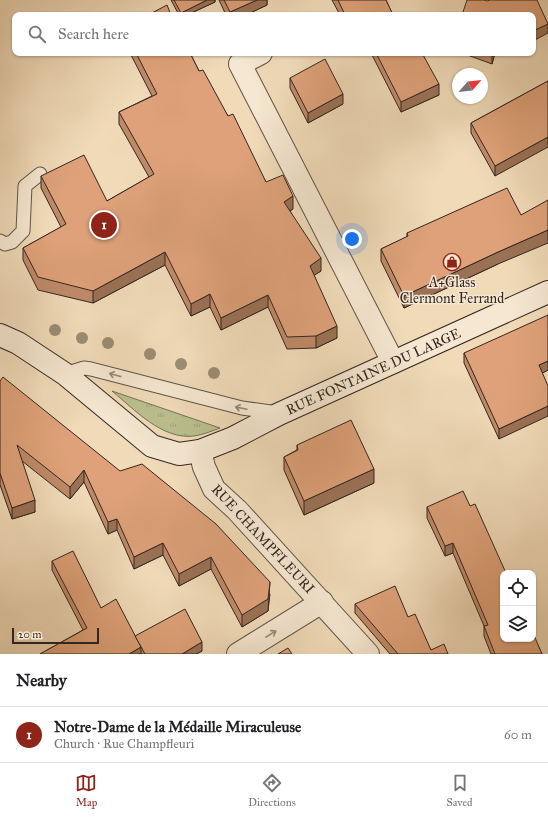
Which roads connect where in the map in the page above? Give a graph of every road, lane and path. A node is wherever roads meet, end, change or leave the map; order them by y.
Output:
1 (255, 56) edge
2 (40, 174) dead end
3 (0, 241) edge
4 (548, 292) edge
5 (0, 335) edge
6 (393, 362) junction
7 (65, 374) junction
8 (279, 414) junction
9 (200, 451) junction
10 (322, 602) junction
11 (238, 654) edge
12 (368, 654) edge

1 - 6 street
2 - 3 lane
4 - 6 street, RUE FONTAINE DU LARGE
5 - 7 street
6 - 8 street, RUE FONTAINE DU LARGE
8 -> 7 lane
7 - 9 street
8 - 9 street, RUE FONTAINE DU LARGE
9 - 10 street, RUE CHAMPFLEURI
11 -> 10 street
10 - 12 street, RUE CHAMPFLEURI

